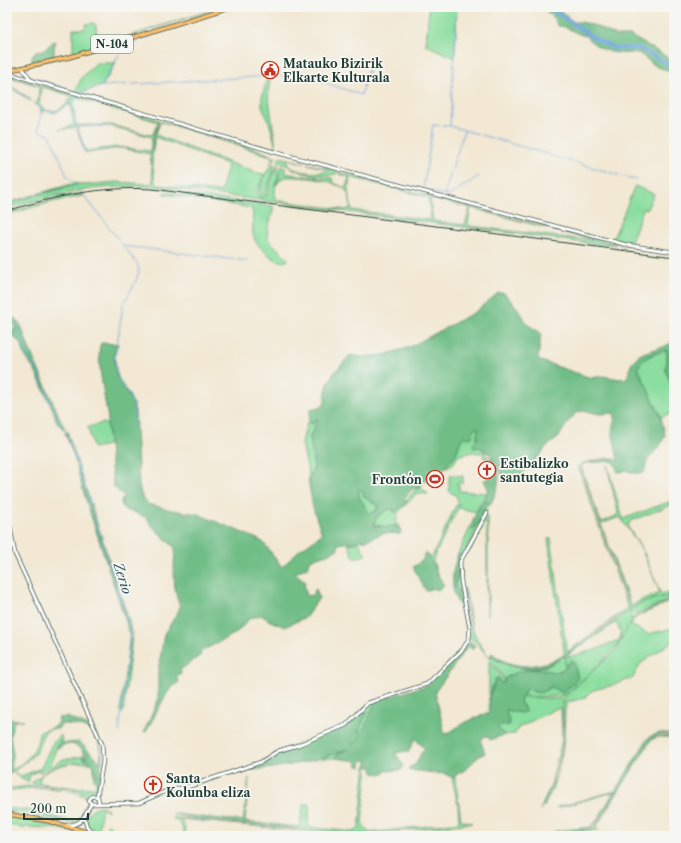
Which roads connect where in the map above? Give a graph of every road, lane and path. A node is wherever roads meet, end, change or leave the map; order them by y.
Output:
1 (230, 7) edge
2 (29, 68) junction
3 (23, 69) junction
4 (7, 72) edge
5 (26, 77) junction
6 (674, 252) edge
7 (7, 510) edge
8 (487, 513) dead end
9 (97, 796) junction
10 (99, 803) junction
11 (91, 804) junction
12 (7, 814) edge
13 (84, 817) junction
14 (80, 823) junction
15 (86, 824) junction
16 (62, 825) junction
17 (81, 830) junction
18 (96, 834) junction
19 (101, 836) edge

1 - 2 main road, N-104
2 - 3 main road, N-104
2 - 5 street
3 - 4 main road, N-104
3 - 5 street
4 - 5 street
5 - 6 street
7 - 9 street
8 - 10 street
9 - 10 street
9 - 11 street
10 - 11 street
11 - 13 street
12 - 16 main road
13 - 14 street
13 - 15 street
14 - 16 street
14 - 17 street
15 - 17 street
15 - 18 street
16 - 17 main road
17 - 18 main road
18 - 19 main road

